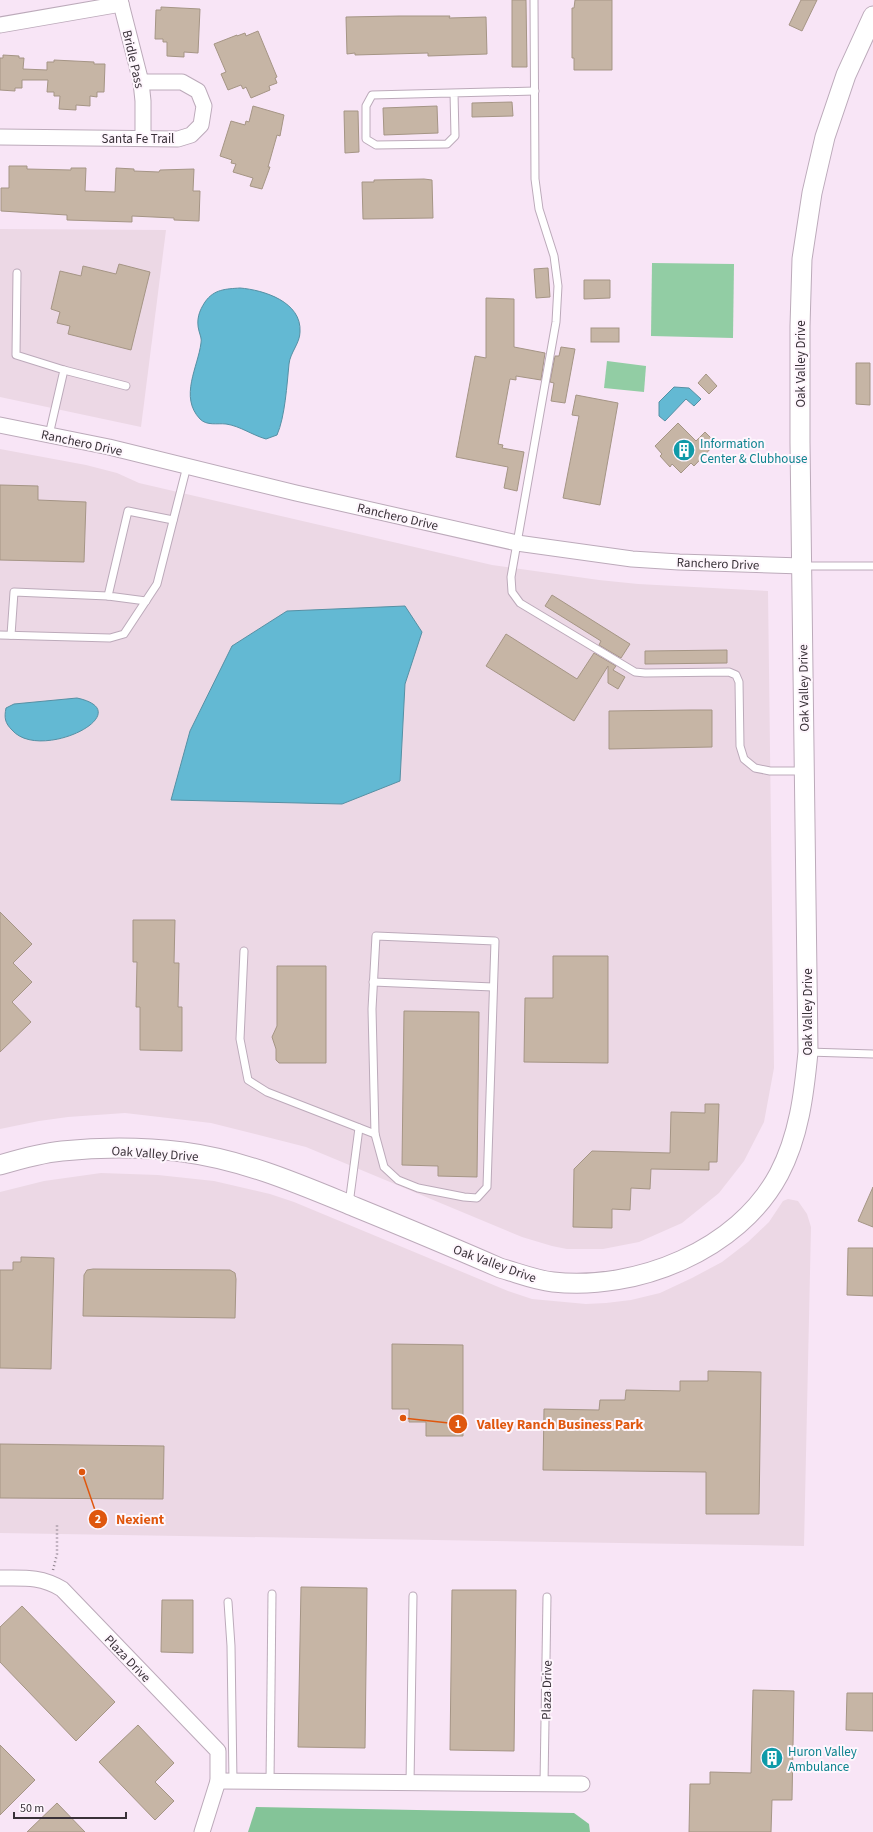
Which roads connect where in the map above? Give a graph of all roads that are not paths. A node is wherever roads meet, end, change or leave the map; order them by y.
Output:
1 (534, 0) edge
2 (121, 2) edge
3 (873, 16) edge
4 (0, 26) edge
5 (141, 82) junction
6 (535, 91) junction
7 (454, 93) junction
8 (0, 137) edge
9 (143, 138) junction
10 (17, 273) dead end
11 (64, 370) junction
12 (126, 386) dead end
13 (0, 425) edge
14 (50, 435) junction
15 (187, 466) junction
16 (173, 520) junction
17 (517, 543) junction
18 (802, 566) junction
19 (873, 566) edge
20 (108, 596) junction
21 (146, 601) junction
22 (0, 635) edge
23 (11, 635) junction
24 (805, 771) junction
25 (244, 951) dead end
26 (373, 982) junction
27 (493, 987) junction
28 (808, 1052) junction
29 (873, 1054) edge
30 (359, 1128) junction
31 (375, 1134) junction
32 (0, 1165) edge
33 (349, 1204) junction
34 (0, 1578) edge
35 (272, 1594) dead end
36 (413, 1596) dead end
37 (547, 1598) dead end
38 (228, 1602) dead end
39 (226, 1781) junction
40 (270, 1782) junction
41 (410, 1782) junction
42 (544, 1783) junction
43 (582, 1784) dead end
44 (202, 1832) edge

1 - 6 lane
2 - 4 street, Bridle Pass
2 - 5 street, Bridle Pass
3 - 18 street, Oak Valley Drive
5 - 9 street, Bridle Pass
5 - 9 street, Santa Fe Trail
6 - 7 lane
6 - 17 lane
7 - 7 lane
8 - 9 street, Santa Fe Trail
10 - 11 lane
11 - 12 lane
11 - 14 lane
13 - 14 street, Ranchero Drive
14 - 15 street, Ranchero Drive
15 - 16 lane
15 - 17 street, Ranchero Drive
16 - 20 lane
16 - 21 lane
17 - 18 street, Ranchero Drive
17 - 24 lane
18 - 19 lane
18 - 24 street, Oak Valley Drive
20 - 21 lane
20 - 23 lane
21 - 23 lane
22 - 23 lane
24 - 28 street, Oak Valley Drive
25 - 30 lane
26 - 27 lane
26 - 27 lane
26 - 31 lane
27 - 31 lane
28 - 29 lane
28 - 33 street, Oak Valley Drive
30 - 31 lane
30 - 33 lane
32 - 33 street, Oak Valley Drive
34 - 39 street, Plaza Drive
35 - 40 lane
36 - 41 lane
37 - 42 lane, Plaza Drive
38 - 39 lane
39 - 40 street
39 - 44 street, Plaza Drive
40 - 41 street
41 - 42 street
42 - 43 street

